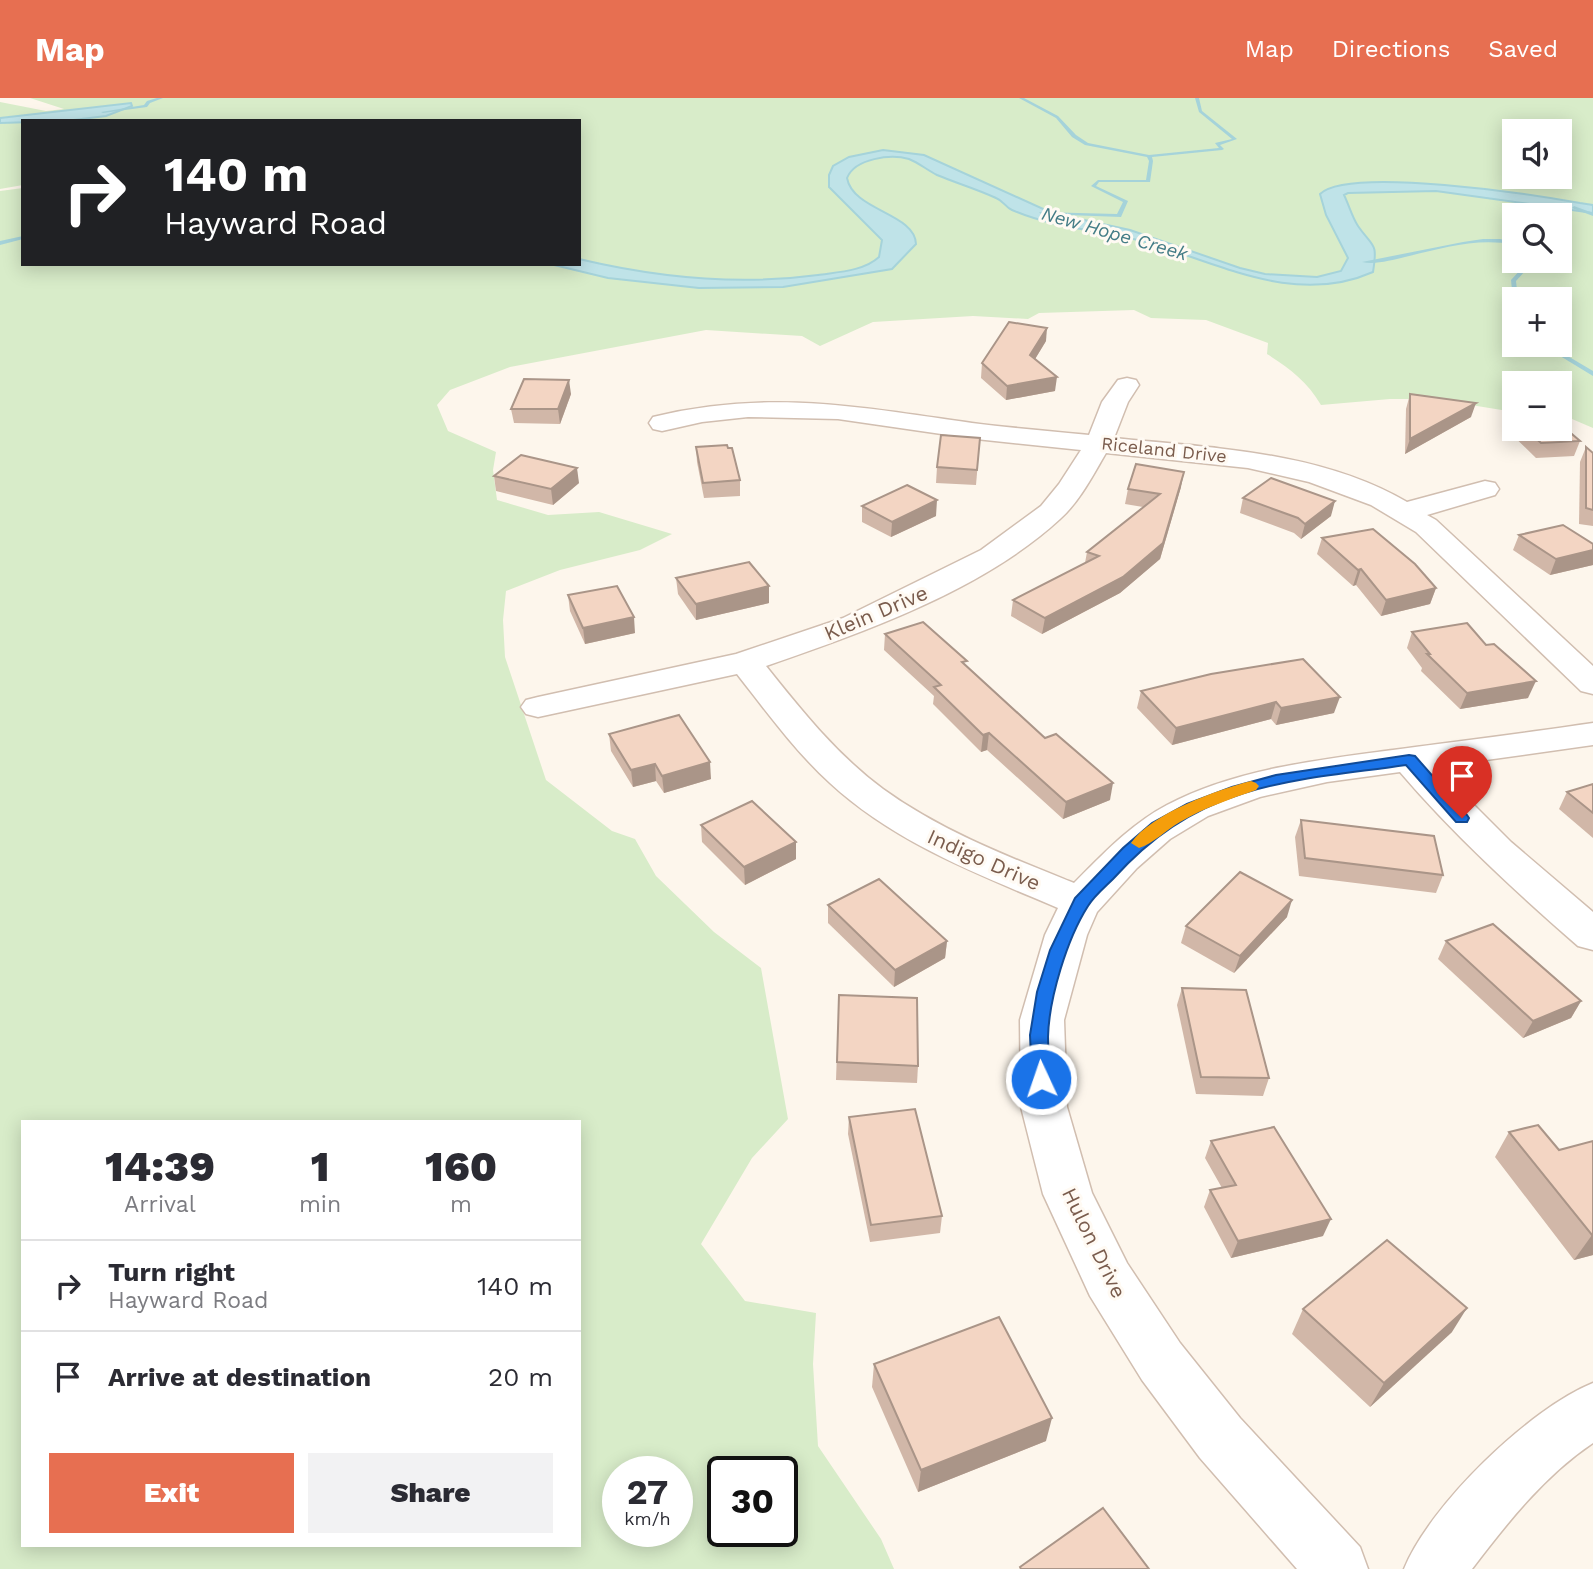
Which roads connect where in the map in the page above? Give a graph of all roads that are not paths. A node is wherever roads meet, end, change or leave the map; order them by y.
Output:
1 (1127, 385) dead end
2 (662, 423) dead end
3 (1099, 443) junction
4 (1485, 489) dead end
5 (1405, 512) junction
6 (745, 662) junction
7 (1593, 684) edge
8 (538, 707) dead end
9 (1593, 734) edge
10 (1409, 759) junction
11 (1081, 902) junction
12 (1593, 934) edge
13 (1593, 1410) edge
14 (1338, 1569) edge
15 (1434, 1569) edge

1 - 3 street, Klein Drive
2 - 3 street, Riceland Drive
3 - 5 street, Riceland Drive
3 - 6 street, Klein Drive
4 - 5 street
5 - 7 street, Riceland Drive
6 - 8 street, Klein Drive
6 - 11 street, Indigo Drive
9 - 10 street, Hulon Drive
10 - 11 street, Hulon Drive
10 - 12 street
11 - 14 street, Hulon Drive
13 - 15 street

